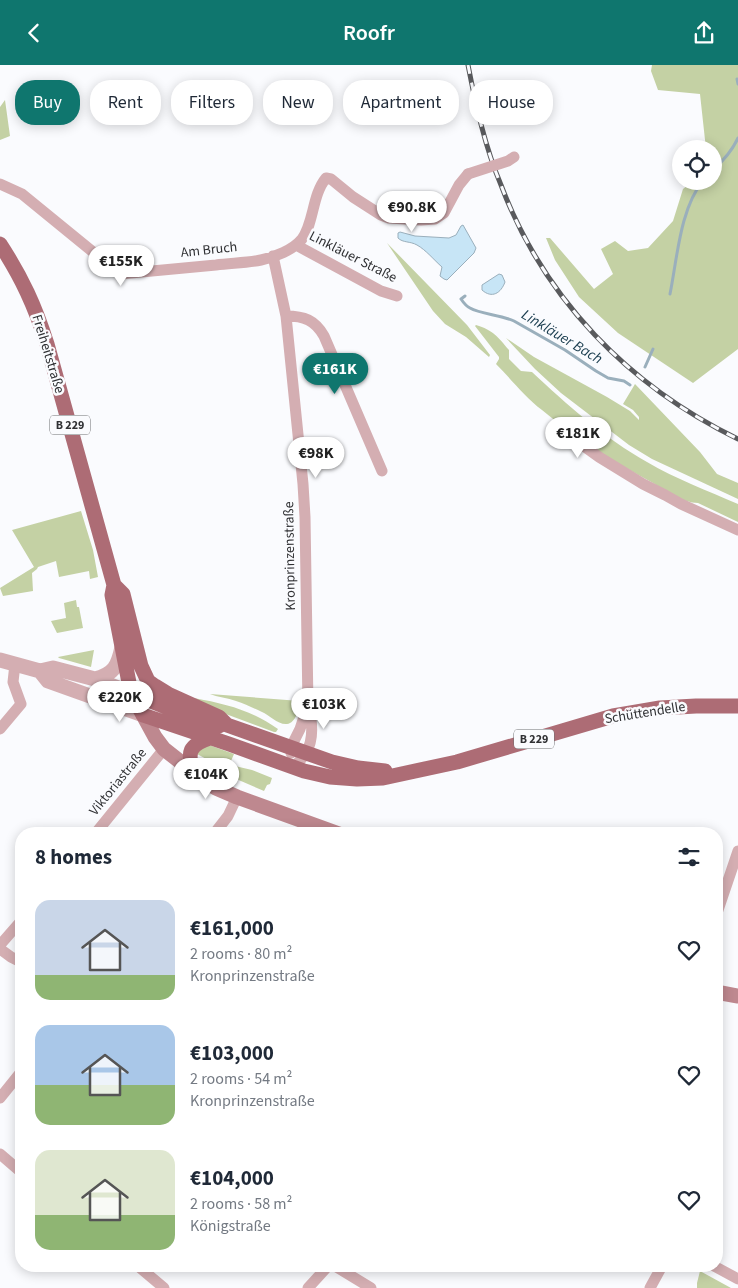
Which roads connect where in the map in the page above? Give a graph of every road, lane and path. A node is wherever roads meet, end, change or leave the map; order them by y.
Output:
1 (514, 157) dead end
2 (0, 184) edge
3 (0, 244) edge
4 (296, 245) junction
5 (273, 256) junction
6 (0, 261) edge
7 (16, 268) junction
8 (397, 296) dead end
9 (286, 316) junction
10 (574, 439) dead end
11 (382, 471) dead end
12 (738, 530) edge
13 (114, 585) junction
14 (122, 647) junction
15 (7, 662) edge
16 (40, 671) junction
17 (94, 679) junction
18 (148, 681) junction
19 (131, 693) junction
20 (151, 701) junction
21 (308, 706) junction
22 (738, 706) edge
23 (143, 715) junction
24 (228, 725) junction
25 (0, 729) edge
26 (210, 738) junction
27 (291, 747) junction
28 (164, 749) junction
29 (306, 753) junction
30 (293, 768) junction
31 (193, 772) junction
32 (409, 772) junction
33 (237, 797) junction
34 (101, 827) edge
35 (219, 827) edge
36 (320, 827) edge
37 (738, 851) edge
38 (723, 895) edge
39 (15, 928) edge
40 (0, 945) edge
41 (0, 949) edge
42 (15, 959) edge
43 (723, 993) edge
44 (738, 996) edge
45 (15, 1080) edge
46 (0, 1099) edge
47 (0, 1155) edge
48 (15, 1167) edge
49 (723, 1271) edge
50 (144, 1272) edge
51 (323, 1272) edge
52 (346, 1272) edge
53 (659, 1272) edge
54 (738, 1279) edge
55 (159, 1287) edge
56 (308, 1288) edge
57 (371, 1288) edge
58 (650, 1288) edge

1 - 4 street, bridge
2 - 5 street, Am Bruch
3 - 7 main road, Freiheitstraße / B 229
4 - 5 street, Am Bruch
4 - 8 street, Linkläuer Straße
5 - 9 street, Kronprinzenstraße
6 - 7 street
7 - 13 main road, Freiheitstraße / B 229
9 - 11 street
9 - 21 street, Kronprinzenstraße
10 - 12 street
13 - 14 main road, Freiheitstraße / B 229
13 - 18 main road, Freiheitstraße / B 229
14 - 17 street
14 - 19 main road, Freiheitstraße / B 229
15 - 16 street
15 - 25 street
16 - 17 street
16 - 23 street
17 - 19 street
18 - 20 main road, B 229
18 - 24 main road, Schüttendelle / B 229
19 - 20 main road, B 229
19 - 23 main road, B 229
20 - 23 main road
20 - 24 main road, Schüttendelle / B 229
21 - 27 street, Kronprinzenstraße
21 - 29 street, Kronprinzenstraße
22 - 32 main road, Schüttendelle / B 229
23 - 26 main road, Schüttendelle / B 229
23 - 28 main road
24 - 27 main road, Schüttendelle / B 229
26 - 30 main road, Schüttendelle / B 229
26 - 31 main road
27 - 29 main road, Schüttendelle / B 229
27 - 30 street
28 - 31 main road
28 - 34 street, Viktoriastraße
29 - 30 street, Kronprinzenstraße
29 - 32 main road, Schüttendelle / B 229
30 - 32 main road, Schüttendelle / B 229
31 - 33 main road
33 - 35 street
33 - 36 main road
37 - 38 street
39 - 40 street
41 - 42 street
43 - 44 main road
45 - 46 street
47 - 48 street
49 - 54 street
50 - 55 street
51 - 56 street
52 - 57 street
53 - 58 street

